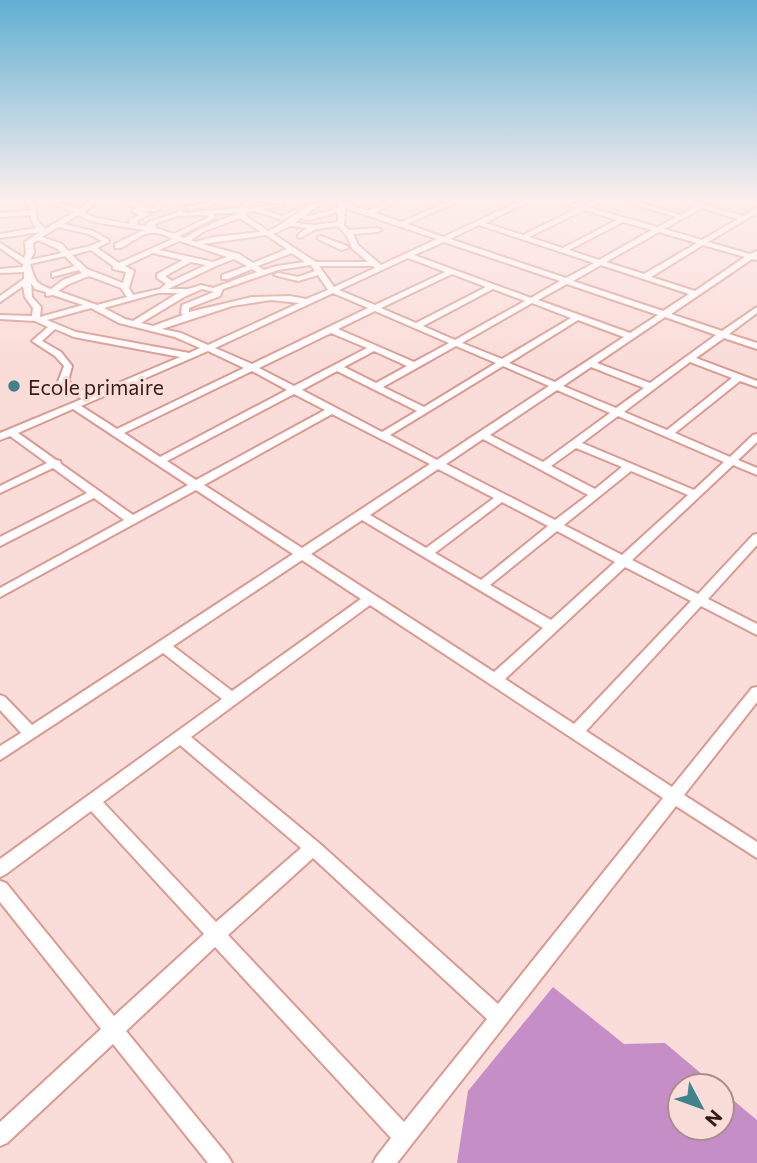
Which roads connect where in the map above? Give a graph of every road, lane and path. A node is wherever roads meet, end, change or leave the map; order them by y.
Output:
1 (11, 255) edge
2 (29, 255) edge
3 (66, 255) edge
4 (70, 255) edge
5 (103, 255) edge
6 (170, 255) edge
7 (198, 255) edge
8 (231, 255) edge
9 (278, 255) edge
10 (300, 255) edge
11 (366, 255) edge
12 (493, 255) edge
13 (580, 255) edge
14 (613, 255) edge
15 (681, 255) edge
16 (140, 256) edge
17 (409, 256) joint
18 (755, 256) edge
19 (236, 257) junction
20 (190, 260) junction
21 (601, 262) junction
22 (213, 264) junction
23 (313, 264) junction
24 (253, 265) junction
25 (119, 266) junction
26 (80, 267) junction
27 (378, 267) junction
28 (26, 270) junction
29 (0, 271) edge
30 (452, 271) junction
31 (266, 272) junction
32 (318, 273) junction
33 (93, 274) junction
34 (55, 275) dead end
35 (278, 275) junction
36 (225, 277) dead end
37 (645, 277) junction
38 (568, 281) junction
39 (171, 284) junction
40 (493, 286) junction
41 (126, 287) junction
42 (220, 288) junction
43 (285, 288) dead end
44 (331, 290) junction
45 (158, 291) junction
46 (191, 291) junction
47 (51, 292) junction
48 (253, 294) dead end
49 (697, 294) junction
50 (272, 297) junction
51 (0, 300) edge
52 (130, 300) junction
53 (533, 300) junction
54 (307, 302) junction
55 (33, 304) junction
56 (0, 306) edge
57 (92, 306) junction
58 (14, 310) junction
59 (373, 310) junction
60 (756, 311) edge
61 (666, 314) junction
62 (114, 316) junction
63 (1, 317) edge
64 (193, 317) junction
65 (578, 317) junction
66 (37, 320) junction
67 (134, 324) junction
68 (53, 327) junction
69 (415, 327) junction
70 (156, 328) junction
71 (332, 330) junction
72 (723, 334) junction
73 (632, 337) junction
74 (454, 345) junction
75 (757, 346) edge
76 (208, 348) junction
77 (374, 348) junction
78 (190, 356) junction
79 (689, 359) junction
80 (590, 364) junction
81 (501, 365) junction
82 (415, 366) junction
83 (251, 368) junction
84 (338, 368) junction
85 (738, 377) junction
86 (757, 384) edge
87 (378, 386) junction
88 (557, 386) junction
89 (651, 387) junction
90 (295, 391) junction
91 (89, 399) junction
92 (75, 405) junction
93 (332, 410) junction
94 (423, 410) junction
95 (617, 412) junction
96 (117, 433) junction
97 (5, 434) edge
98 (668, 434) junction
99 (483, 435) junction
100 (382, 436) junction
101 (757, 437) edge
102 (576, 443) junction
103 (160, 461) junction
104 (731, 462) junction
105 (56, 463) junction
106 (438, 465) junction
107 (543, 467) junction
108 (628, 468) junction
109 (757, 472) edge
110 (196, 485) junction
111 (0, 490) edge
112 (95, 493) junction
113 (595, 494) junction
114 (694, 494) junction
115 (501, 498) junction
116 (362, 515) junction
117 (132, 520) junction
118 (554, 525) junction
119 (757, 538) edge
120 (0, 542) edge
121 (427, 553) junction
122 (303, 554) junction
123 (623, 561) junction
124 (482, 585) junction
125 (0, 593) edge
126 (370, 598) junction
127 (698, 600) junction
128 (552, 627) junction
129 (757, 630) edge
130 (163, 646) junction
131 (495, 680) junction
132 (757, 692) edge
133 (232, 699) junction
134 (0, 701) edge
135 (576, 732) junction
136 (31, 734) junction
137 (180, 737) junction
138 (0, 754) edge
139 (676, 797) junction
140 (92, 801) junction
141 (313, 848) junction
142 (757, 850) edge
143 (0, 869) edge
144 (0, 889) edge
145 (216, 934) junction
146 (500, 1018) junction
147 (113, 1029) junction
148 (0, 1136) edge
149 (404, 1137) junction
150 (221, 1163) edge
151 (384, 1163) edge

1 - 28 street
2 - 28 street
3 - 28 street
4 - 26 street
5 - 25 street
6 - 20 street
7 - 20 street
8 - 19 street
9 - 24 street
10 - 23 street
11 - 27 street
12 - 38 street
13 - 21 street
14 - 21 street
15 - 37 street
16 - 25 street
17 - 27 street
17 - 30 street
18 - 49 street
19 - 22 street
19 - 24 street
20 - 22 street
20 - 39 street
21 - 37 street
21 - 38 street
22 - 39 street
23 - 27 street
23 - 31 street
23 - 32 street
24 - 31 street
24 - 36 street
25 - 33 street
25 - 41 street
26 - 33 street
26 - 34 street
27 - 44 street
28 - 29 street
28 - 47 street
28 - 51 street
28 - 55 street
30 - 40 street
30 - 59 street
31 - 35 street
31 - 42 street
32 - 35 street
32 - 44 street
33 - 41 street
33 - 47 street
35 - 43 street
37 - 49 street
38 - 53 street
38 - 61 street
39 - 45 street
40 - 53 street
40 - 69 street
41 - 52 street
42 - 46 street
42 - 64 street
44 - 54 street
44 - 59 street
45 - 46 street
45 - 52 street
46 - 67 street
47 - 55 street
47 - 57 street
48 - 50 street
49 - 61 street
50 - 54 street
50 - 64 street
52 - 57 street
52 - 62 street
53 - 65 street
53 - 74 street
54 - 76 street
55 - 58 street
55 - 66 street
56 - 58 street
57 - 62 street
57 - 66 street
58 - 63 street
59 - 69 street
59 - 71 street
60 - 72 street
61 - 72 street
61 - 73 street
62 - 67 street
63 - 66 street
64 - 70 street
65 - 73 street
65 - 81 street
66 - 68 street
67 - 70 street
68 - 78 street
68 - 91 street
69 - 74 street
70 - 76 street
71 - 77 street
71 - 83 street
72 - 75 street
72 - 79 street
73 - 80 street
74 - 81 street
74 - 82 street
76 - 78 street
76 - 83 street
77 - 82 street
77 - 84 street
78 - 91 street
79 - 85 street
79 - 89 street
80 - 88 street
80 - 89 street
81 - 88 street
81 - 94 street
82 - 87 street
83 - 90 street
83 - 96 street
84 - 87 street
84 - 90 street
85 - 86 street
85 - 98 street
87 - 94 street
88 - 95 street
88 - 99 street
89 - 95 street
90 - 93 street
90 - 103 street
91 - 92 street
92 - 96 street
92 - 97 street
93 - 100 street
93 - 110 street
94 - 100 street
95 - 98 street
95 - 102 street
96 - 103 street
97 - 105 street
98 - 104 street
99 - 106 street
99 - 107 street
100 - 106 street
101 - 104 street
102 - 107 street
102 - 108 street
103 - 110 street
104 - 109 street
104 - 114 street
105 - 111 street
105 - 112 street
106 - 115 street
106 - 116 street
107 - 113 street
108 - 113 street
108 - 114 street
110 - 117 street
110 - 122 street
112 - 117 street
112 - 120 street
113 - 118 street
114 - 123 street
115 - 118 street
115 - 121 street
116 - 121 street
116 - 122 street
117 - 125 street
118 - 123 street
118 - 124 street
119 - 127 street
121 - 124 street
122 - 126 street
122 - 130 street
123 - 127 street
123 - 128 street
124 - 128 street
126 - 131 street
126 - 133 street
127 - 129 street
127 - 135 street
128 - 131 street
130 - 133 street
130 - 136 street
131 - 135 street
132 - 139 street
133 - 137 street
134 - 136 street
135 - 139 street
136 - 138 street
137 - 140 street
137 - 141 street
139 - 142 street
139 - 146 street
140 - 143 street
140 - 145 street
141 - 145 street
141 - 146 street
144 - 147 street
145 - 147 street
145 - 149 street
146 - 149 street
147 - 148 street
147 - 150 street
149 - 151 street

